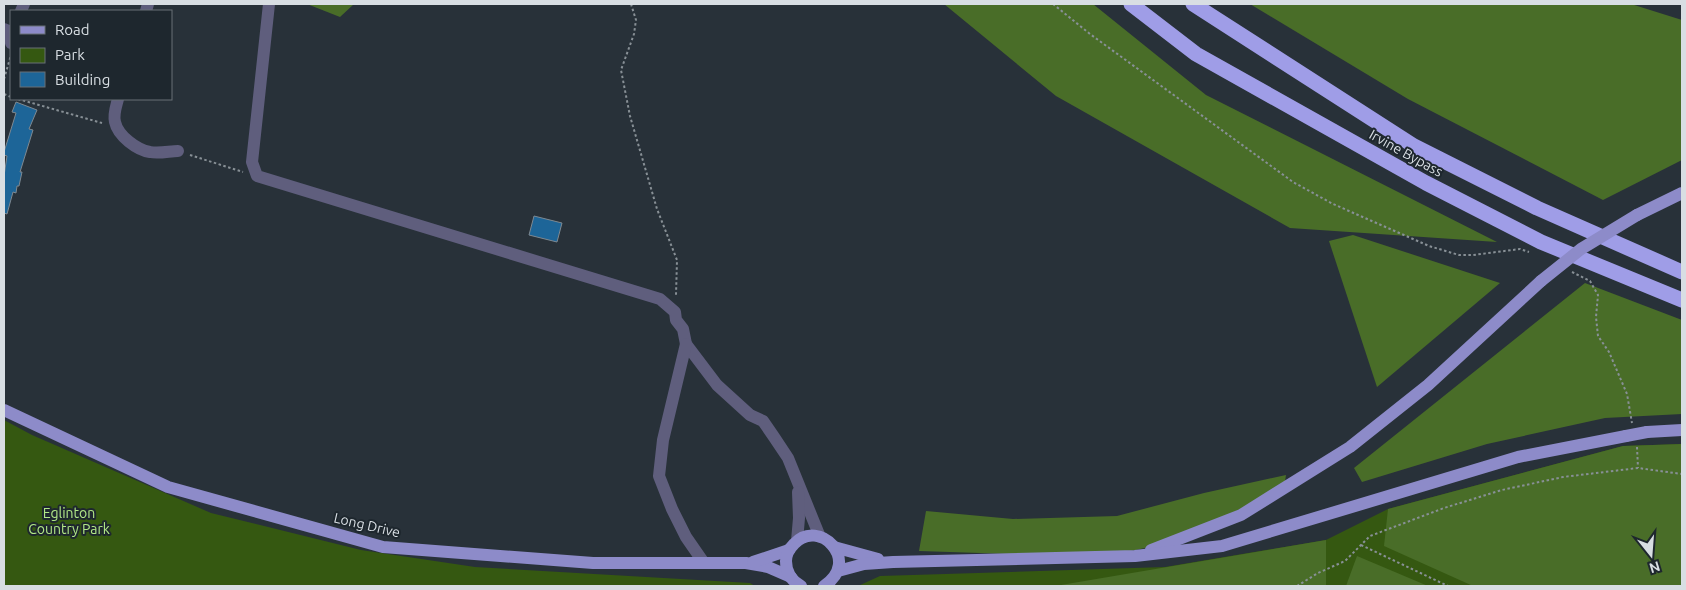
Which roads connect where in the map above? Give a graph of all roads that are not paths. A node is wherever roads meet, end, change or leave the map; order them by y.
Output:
1 (270, 4) edge
2 (1131, 4) edge
3 (1193, 4) edge
4 (118, 100) edge
5 (178, 151) road end
6 (1682, 193) edge
7 (1682, 272) edge
8 (1682, 300) edge
9 (686, 344) junction
10 (4, 410) edge
11 (1682, 430) edge
12 (797, 484) junction
13 (820, 537) junction
14 (793, 546) junction
15 (834, 547) junction
16 (1135, 556) junction
17 (893, 562) junction
18 (704, 563) junction
19 (746, 563) junction
20 (838, 571) junction
21 (791, 577) junction
22 (801, 586) edge
23 (824, 586) edge

1 - 9 street
2 - 8 highway, Irvine Bypass
3 - 7 highway, Irvine Bypass
4 - 5 street
6 - 16 main road, bridge
9 - 12 street
9 - 18 street
10 - 18 main road, Long Drive
11 - 16 main road, bridge
12 - 13 street
12 - 14 street
13 - 14 main road, Long Drive
13 - 15 main road
14 - 19 main road, Long Drive
14 - 21 main road
15 - 17 main road
15 - 20 main road
16 - 17 main road
17 - 20 main road
18 - 19 main road, Long Drive
19 - 21 main road, Long Drive
20 - 23 main road
21 - 22 main road, Long Drive

